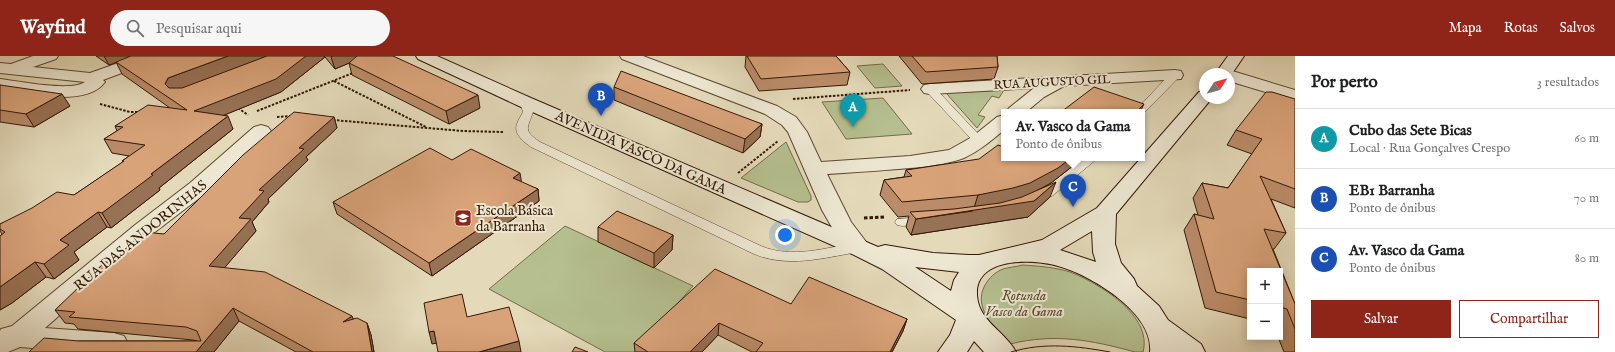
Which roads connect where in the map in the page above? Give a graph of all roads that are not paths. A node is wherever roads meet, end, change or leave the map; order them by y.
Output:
1 (50, 56) edge
2 (153, 56) edge
3 (424, 56) edge
4 (1236, 56) edge
5 (640, 58) edge
6 (4, 65) edge
7 (1228, 68) edge
8 (1175, 75) joint
9 (1235, 77) edge
10 (91, 78) junction
11 (1068, 82) junction
12 (0, 84) edge
13 (930, 89) joint
14 (1295, 96) edge
15 (525, 102) junction
16 (1199, 103) edge
17 (1019, 109) edge
18 (1142, 109) edge
19 (254, 122) road end
20 (1001, 123) edge
21 (979, 141) junction
22 (1088, 161) edge
23 (815, 169) junction
24 (1026, 202) edge
25 (1105, 213) junction
26 (934, 220) edge
27 (902, 222) road end
28 (858, 247) junction
29 (1014, 254) junction
30 (981, 263) junction
31 (1136, 299) junction
32 (971, 317) junction
33 (1162, 340) edge
34 (8, 342) edge
35 (140, 347) edge
36 (952, 352) edge
37 (1002, 352) edge
38 (1191, 352) edge

1 - 6 street
2 - 10 street
3 - 15 street, AVENIDA VASCO DA GAMA
4 - 7 street
5 - 23 street
6 - 10 street
8 - 11 street, RUA AUGUSTO GIL
8 - 18 lane
9 - 14 street
10 - 12 street
11 - 13 street, RUA AUGUSTO GIL
11 - 17 street
13 - 21 lane
15 - 28 street, AVENIDA VASCO DA GAMA
15 - 28 lane
16 - 25 street
19 - 34 street, RUA DAS ANDORINHAS
20 - 21 street
21 - 23 street
22 - 24 lane
23 - 28 street
25 - 29 street
25 - 31 street
26 - 27 lane
28 - 30 street, AVENIDA VASCO DA GAMA
28 - 32 street, AVENIDA VASCO DA GAMA
29 - 30 street
29 - 31 street
30 - 32 street
31 - 33 street
32 - 36 street
32 - 37 street
33 - 38 street
34 - 35 street

